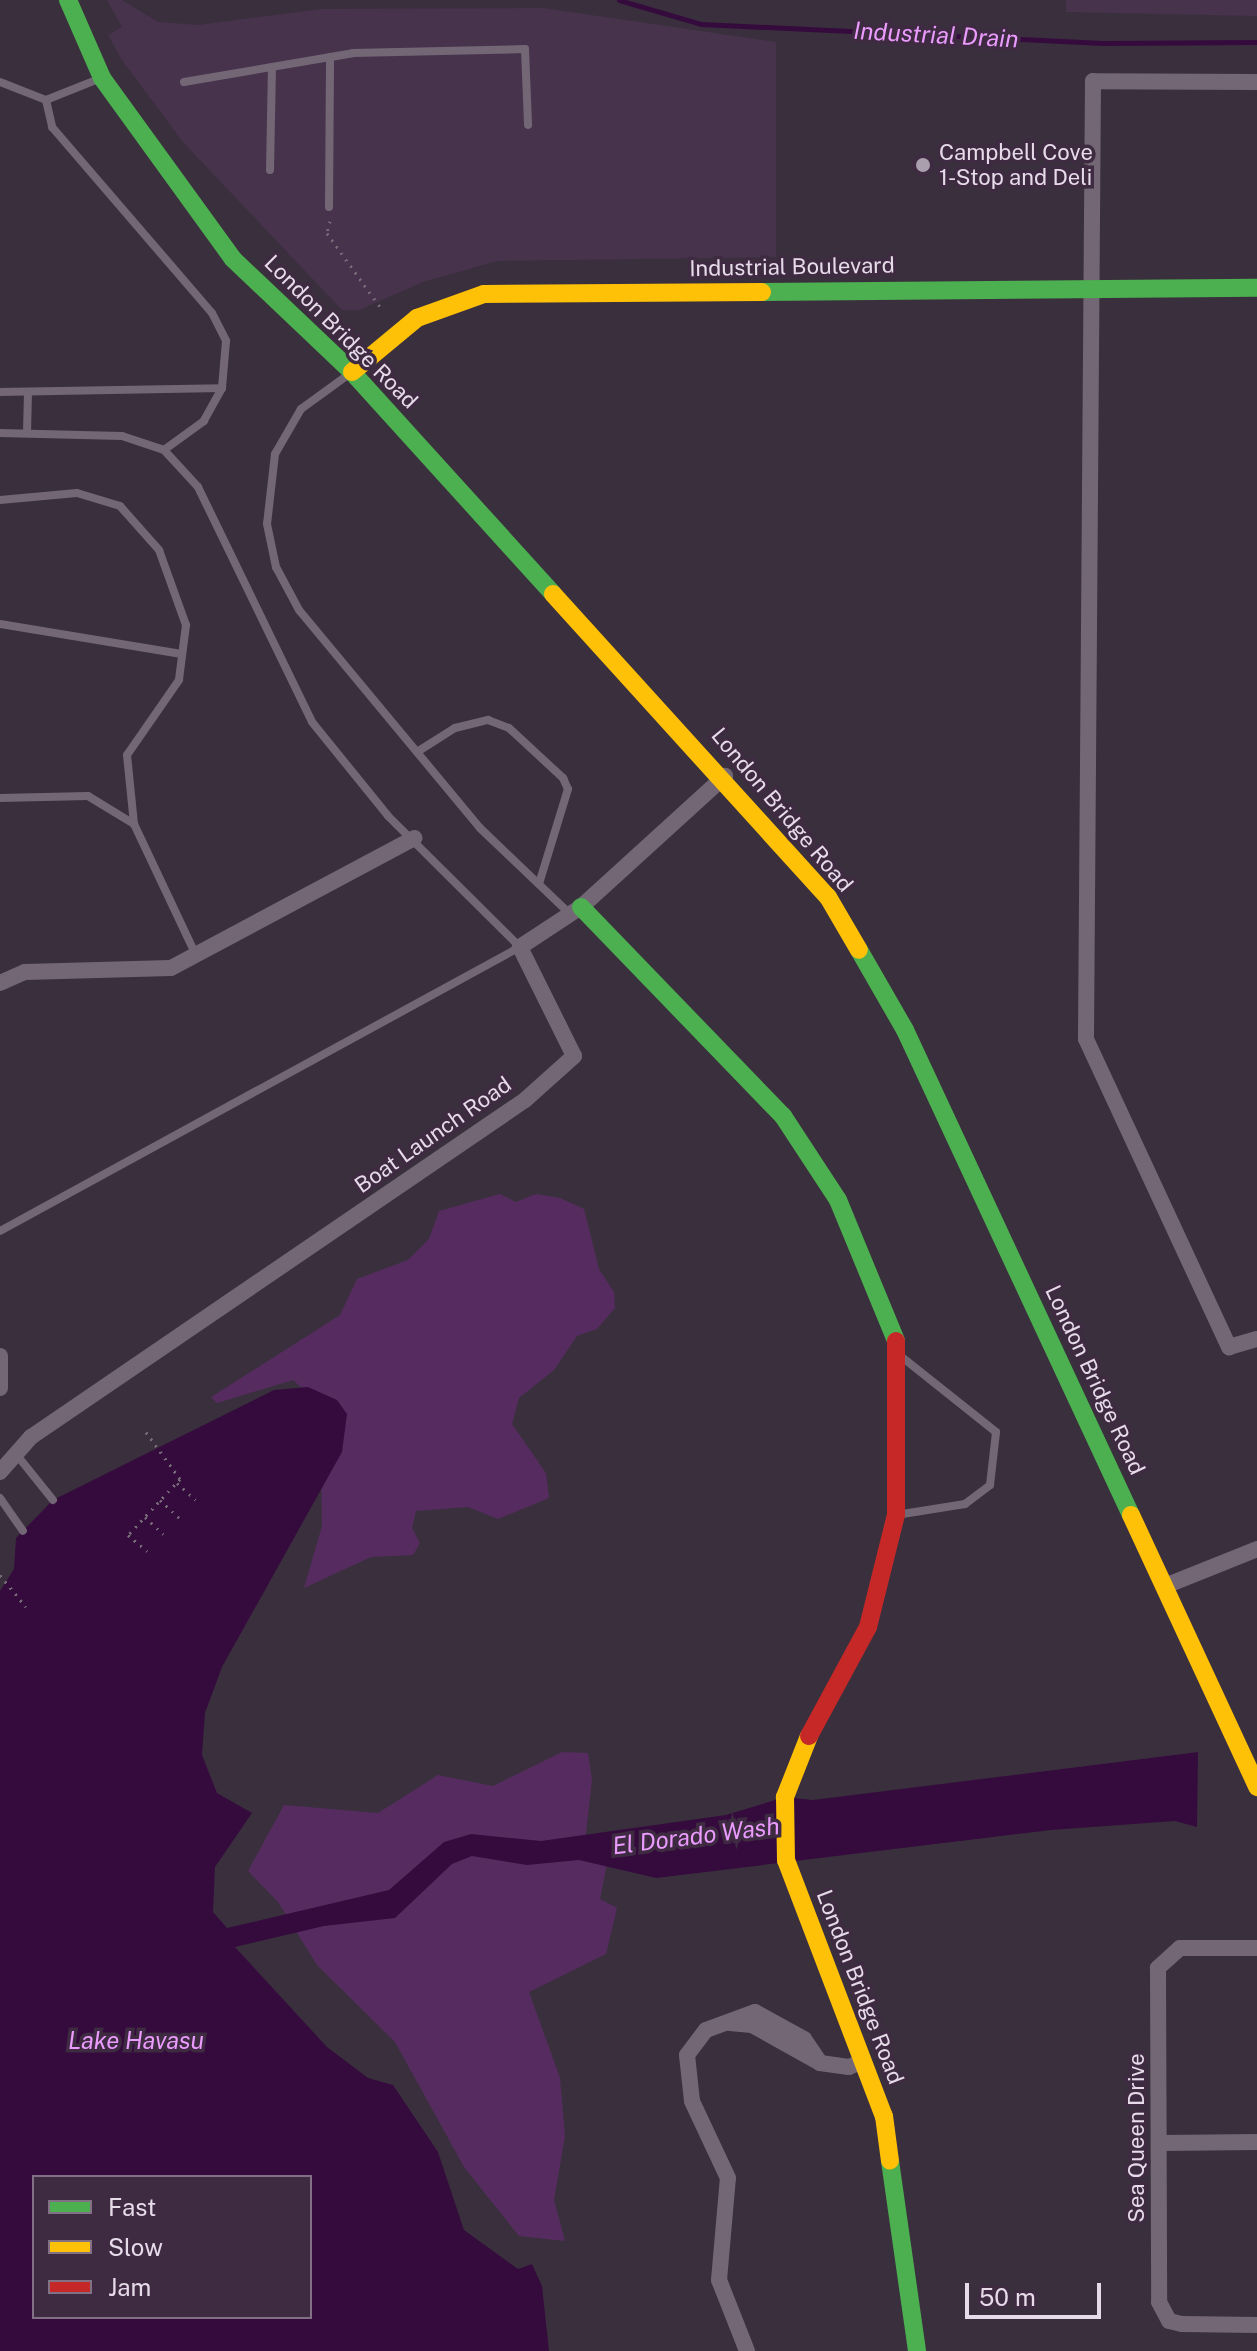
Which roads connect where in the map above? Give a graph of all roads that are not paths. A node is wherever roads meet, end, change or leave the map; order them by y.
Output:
1 (68, 0) edge
2 (330, 57) junction
3 (272, 67) junction
4 (102, 78) junction
5 (0, 82) edge
6 (184, 82) dead end
7 (1257, 82) edge
8 (46, 100) junction
9 (528, 125) dead end
10 (270, 170) dead end
11 (329, 207) dead end
12 (1089, 287) junction
13 (1257, 288) edge
14 (352, 372) junction
15 (222, 388) junction
16 (0, 392) edge
17 (28, 392) junction
18 (0, 433) edge
19 (27, 433) junction
20 (164, 450) junction
21 (0, 500) edge
22 (0, 624) edge
23 (182, 654) junction
24 (417, 752) junction
25 (725, 776) junction
26 (0, 798) edge
27 (134, 824) junction
28 (414, 838) junction
29 (539, 884) junction
30 (576, 911) junction
31 (520, 947) junction
32 (196, 955) junction
33 (0, 983) edge
34 (0, 1231) edge
35 (1257, 1339) edge
36 (0, 1356) edge
37 (900, 1356) junction
38 (0, 1388) edge
39 (15, 1452) junction
40 (0, 1472) edge
41 (0, 1498) edge
42 (53, 1500) dead end
43 (896, 1515) junction
44 (23, 1531) dead end
45 (1257, 1549) edge
46 (1165, 1586) junction
47 (1257, 1787) edge
48 (1257, 1948) edge
49 (863, 2061) junction
50 (1257, 2142) edge
51 (1161, 2143) junction
52 (1257, 2325) edge
53 (747, 2351) edge
54 (917, 2351) edge

1 - 4 street, London Bridge Road
2 - 3 lane
2 - 9 lane
2 - 11 lane
3 - 6 lane
3 - 10 lane
4 - 8 lane
4 - 14 street, London Bridge Road
5 - 8 lane
7 - 12 street
8 - 15 lane
12 - 13 street, Industrial Boulevard
12 - 14 street, Industrial Boulevard
12 - 35 street
14 - 24 lane
14 - 25 street, London Bridge Road
15 - 17 lane
15 - 20 lane
16 - 17 lane
17 - 19 lane
18 - 19 lane
19 - 20 lane
20 - 28 lane
21 - 23 lane
22 - 23 lane
23 - 27 lane
24 - 29 lane
24 - 29 lane
25 - 30 street
25 - 46 street, London Bridge Road
26 - 27 lane
27 - 32 lane
28 - 31 lane
28 - 32 street
29 - 30 lane
30 - 31 street
30 - 37 street, London Bridge Road
31 - 34 lane
31 - 39 street, Boat Launch Road
32 - 33 street
36 - 38 street
37 - 43 street, London Bridge Road
37 - 43 lane
39 - 40 street, Boat Launch Road
39 - 42 lane
41 - 44 lane
43 - 49 street, London Bridge Road
45 - 46 street
46 - 47 street, London Bridge Road
48 - 51 street, Sea Queen Drive
49 - 53 street
49 - 54 street, London Bridge Road
50 - 51 street
51 - 52 street, Sea Queen Drive

